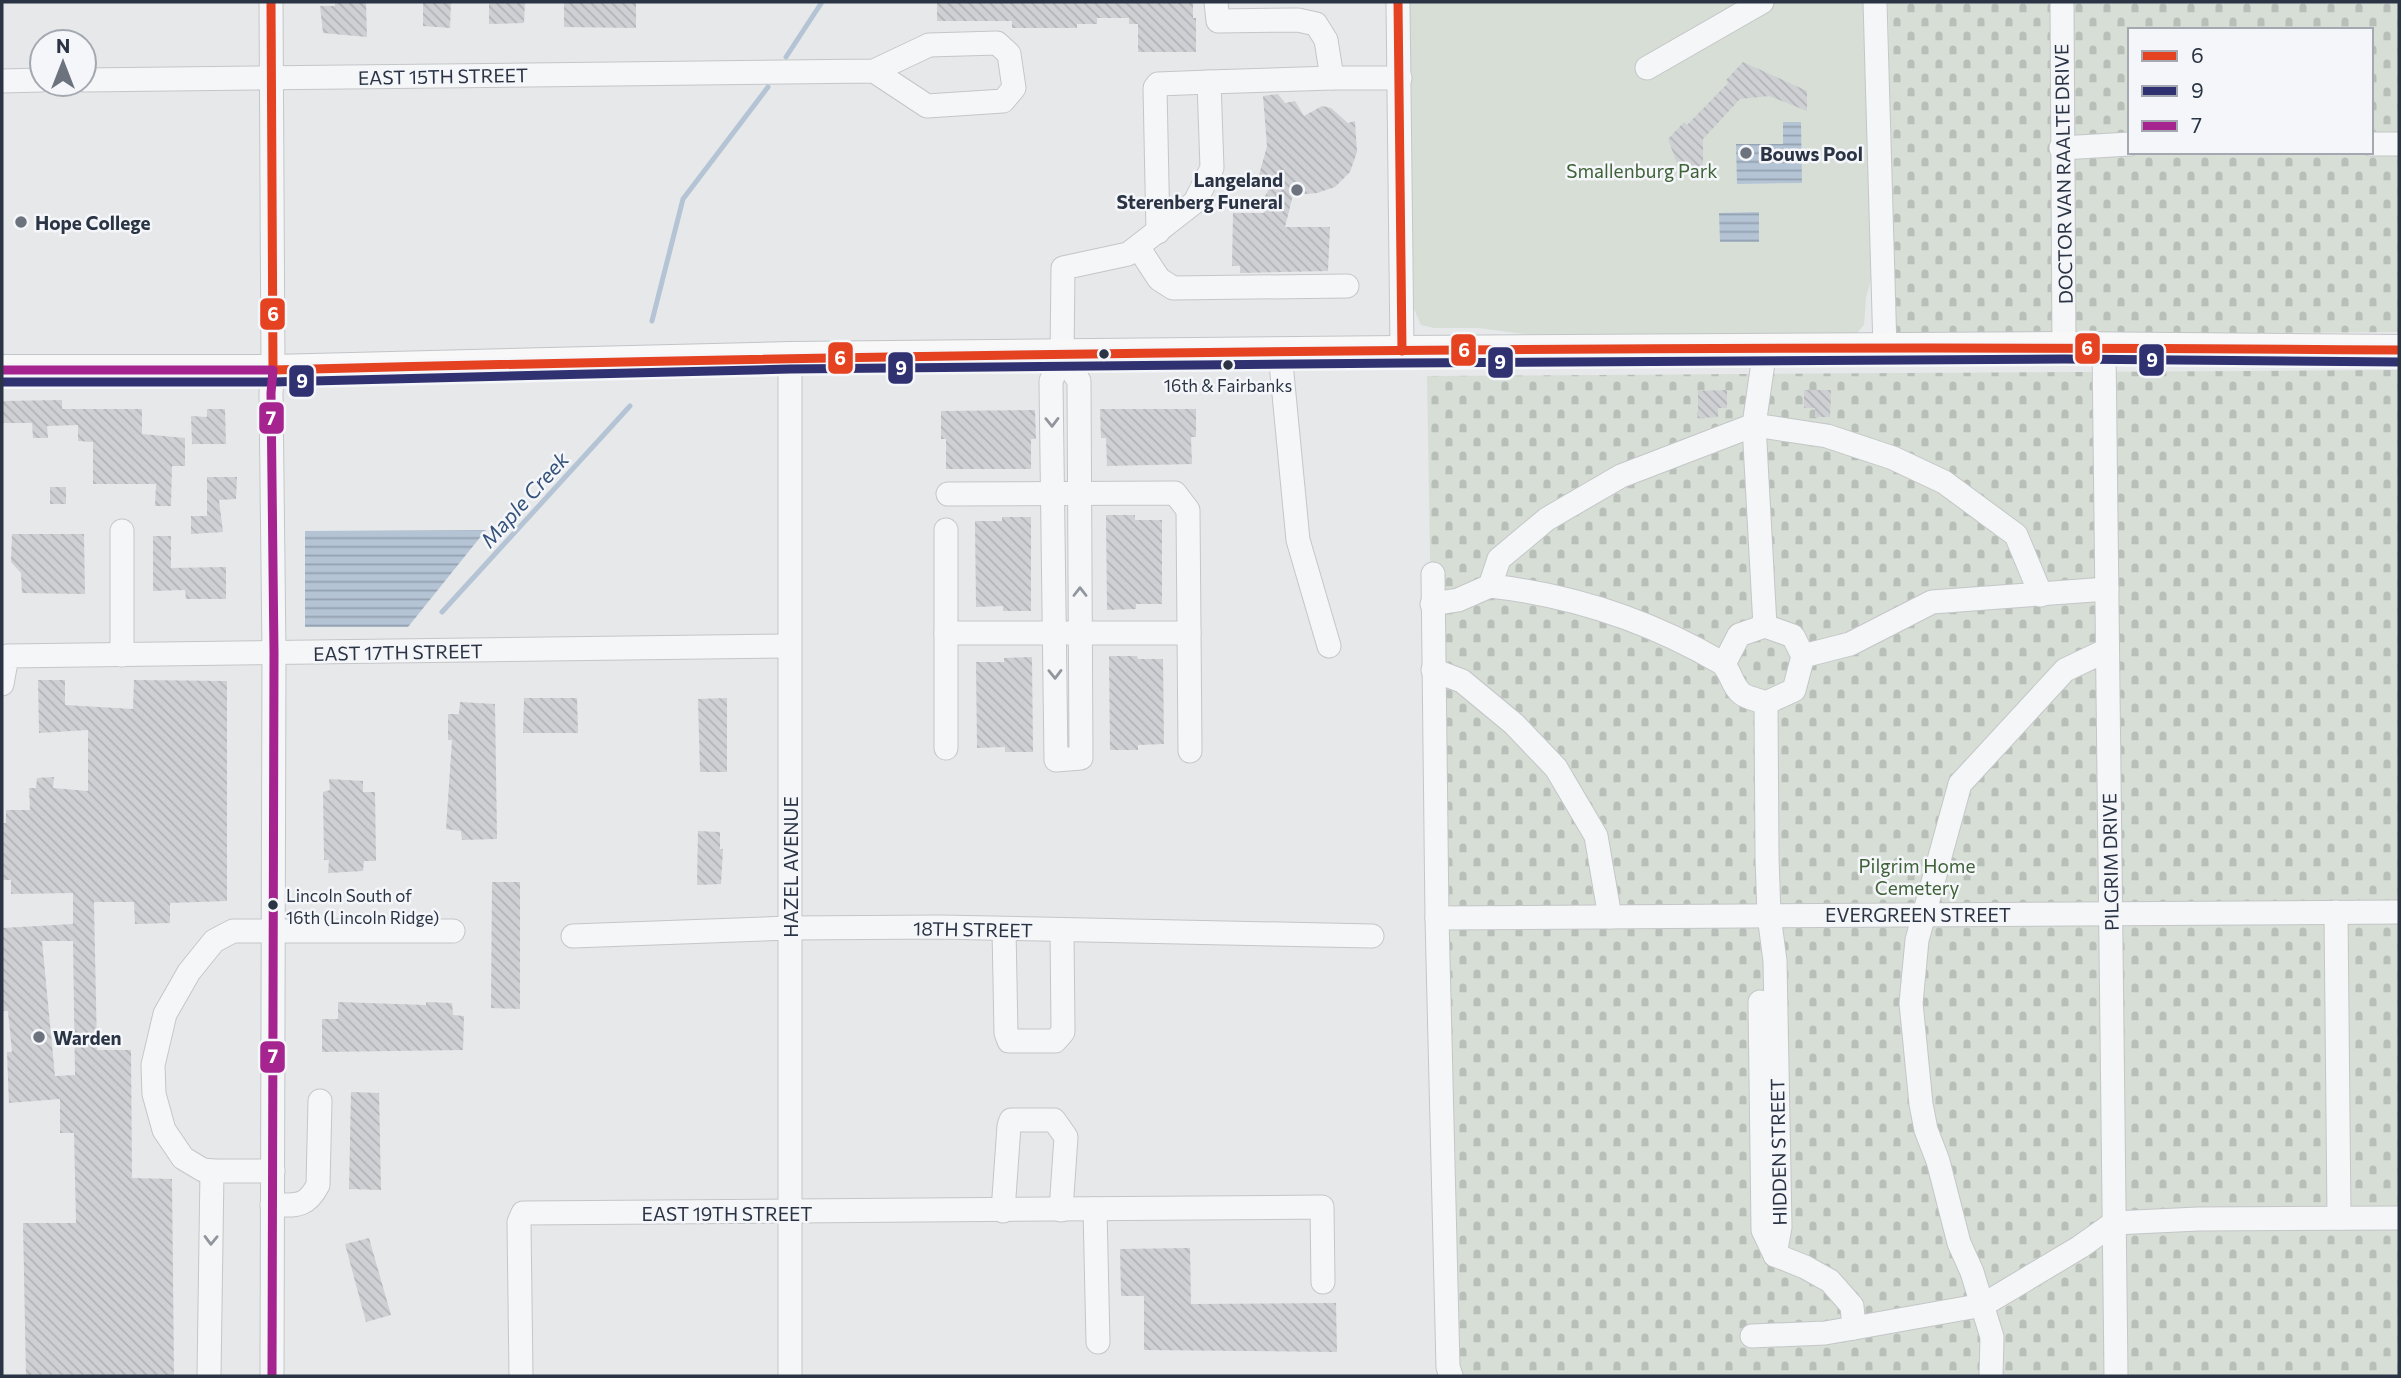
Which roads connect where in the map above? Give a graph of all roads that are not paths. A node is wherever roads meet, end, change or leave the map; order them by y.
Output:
1 (271, 2) edge
2 (1216, 2) edge
3 (1398, 2) edge
4 (1762, 2) edge
5 (1875, 2) edge
6 (2062, 2) edge
7 (1288, 11) edge
8 (1647, 68) dead end
9 (874, 71) junction
10 (272, 78) junction
11 (1332, 79) junction
12 (1400, 79) junction
13 (28, 80) edge
14 (98, 80) edge
15 (2, 81) edge
16 (1209, 82) junction
17 (2128, 144) edge
18 (2373, 144) edge
19 (2399, 144) edge
20 (2061, 148) junction
21 (1158, 232) junction
22 (1138, 247) junction
23 (1348, 286) dead end
24 (2064, 347) junction
25 (2104, 348) junction
26 (1765, 349) junction
27 (1885, 349) junction
28 (2399, 349) edge
29 (1402, 351) junction
30 (1280, 353) junction
31 (1062, 356) junction
32 (789, 357) junction
33 (2, 370) edge
34 (273, 370) junction
35 (1754, 425) junction
36 (1080, 492) junction
37 (1053, 493) junction
38 (948, 494) dead end
39 (946, 530) dead end
40 (122, 531) dead end
41 (1433, 575) dead end
42 (1490, 586) junction
43 (2107, 589) junction
44 (2041, 595) junction
45 (1432, 604) junction
46 (1765, 626) junction
47 (1055, 631) junction
48 (1081, 631) junction
49 (946, 633) junction
50 (1189, 633) junction
51 (789, 646) junction
52 (1329, 646) dead end
53 (2107, 650) junction
54 (274, 653) junction
55 (122, 655) junction
56 (1803, 656) junction
57 (1724, 664) junction
58 (1433, 670) junction
59 (2, 684) edge
60 (1766, 703) junction
61 (946, 748) dead end
62 (1190, 751) dead end
63 (2336, 912) junction
64 (2399, 912) edge
65 (2110, 913) junction
66 (1925, 914) junction
67 (1769, 915) junction
68 (1610, 917) junction
69 (1437, 918) junction
70 (790, 928) junction
71 (1004, 929) junction
72 (1062, 930) junction
73 (273, 931) junction
74 (453, 931) dead end
75 (573, 936) dead end
76 (1373, 936) dead end
77 (320, 1101) dead end
78 (212, 1171) junction
79 (272, 1171) junction
80 (272, 1205) junction
81 (1095, 1209) junction
82 (1061, 1210) junction
83 (1003, 1211) junction
84 (790, 1213) junction
85 (2339, 1218) junction
86 (2399, 1218) edge
87 (2114, 1223) junction
88 (1323, 1282) dead end
89 (1983, 1305) junction
90 (1854, 1328) junction
91 (1752, 1336) dead end
92 (1098, 1342) dead end
93 (209, 1376) edge
94 (272, 1376) edge
95 (521, 1376) edge
96 (790, 1376) edge
97 (1451, 1376) edge
98 (1991, 1376) edge
99 (2116, 1376) edge

1 - 10 street
2 - 7 street
3 - 12 street
4 - 8 street
5 - 27 street
6 - 20 street, DOCTOR VAN RAALTE DRIVE
7 - 11 street
9 - 9 street
9 - 10 street, EAST 15TH STREET
10 - 14 street, EAST 15TH STREET
10 - 34 street
11 - 12 street
11 - 16 street
12 - 29 street
13 - 15 street
16 - 21 street
16 - 21 street
17 - 20 street
18 - 19 street
20 - 24 street, DOCTOR VAN RAALTE DRIVE
21 - 22 street
22 - 23 street
22 - 31 street
24 - 25 main road
24 - 27 main road
25 - 28 main road
25 - 43 street, PILGRIM DRIVE
26 - 27 main road
26 - 29 main road
26 - 35 street
29 - 30 main road
30 - 31 main road
30 - 52 street
31 - 32 main road
31 - 36 street
31 -> 37 street
32 - 34 main road
32 - 51 street, HAZEL AVENUE
33 - 34 main road
34 - 54 street
35 - 42 street
35 - 44 street
35 - 46 street
36 - 37 street
48 -> 36 street
36 - 50 street
37 - 38 street
37 - 47 street
39 - 49 street
40 - 55 street
41 - 45 street
42 - 45 street
42 - 57 street
43 - 44 street
43 - 53 street, PILGRIM DRIVE
44 - 56 street
45 - 58 street
46 - 56 street
46 - 57 street
47 - 48 street
47 -> 48 street
47 - 49 street
48 - 50 street
49 - 61 street
50 - 62 street
51 - 54 street, EAST 17TH STREET
51 - 70 street, HAZEL AVENUE
53 - 65 street, PILGRIM DRIVE
53 - 66 street
54 - 55 street, EAST 17TH STREET
54 - 73 street
55 - 59 street, EAST 17TH STREET
56 - 60 street
57 - 60 street
58 - 68 street
58 - 69 street
60 - 67 street, HIDDEN STREET
63 - 64 street, EVERGREEN STREET
63 - 65 street, EVERGREEN STREET
63 - 85 street
65 - 66 street, EVERGREEN STREET
65 - 87 street, PILGRIM DRIVE
66 - 67 street, EVERGREEN STREET
66 - 89 street
67 - 68 street, EVERGREEN STREET
67 - 90 street, HIDDEN STREET
68 - 69 street, EVERGREEN STREET
69 - 97 street
70 - 71 street, 18TH STREET
70 - 75 street, 18TH STREET
70 - 84 street, HAZEL AVENUE
71 - 72 street, 18TH STREET
71 - 72 street
72 - 76 street, 18TH STREET
73 - 74 street
73 - 78 street
73 - 79 street
77 - 80 street
78 - 79 street
78 -> 93 street
79 - 80 street
80 - 94 street
81 - 82 street, EAST 19TH STREET
81 - 88 street, EAST 19TH STREET
81 - 92 street
82 - 83 street, EAST 19TH STREET
82 - 83 street
83 - 84 street, EAST 19TH STREET
84 - 95 street, EAST 19TH STREET
84 - 96 street, HAZEL AVENUE
85 - 86 street
85 - 87 street
87 - 89 street
87 - 99 street, PILGRIM DRIVE
89 - 90 street
89 - 98 street
90 - 91 street

